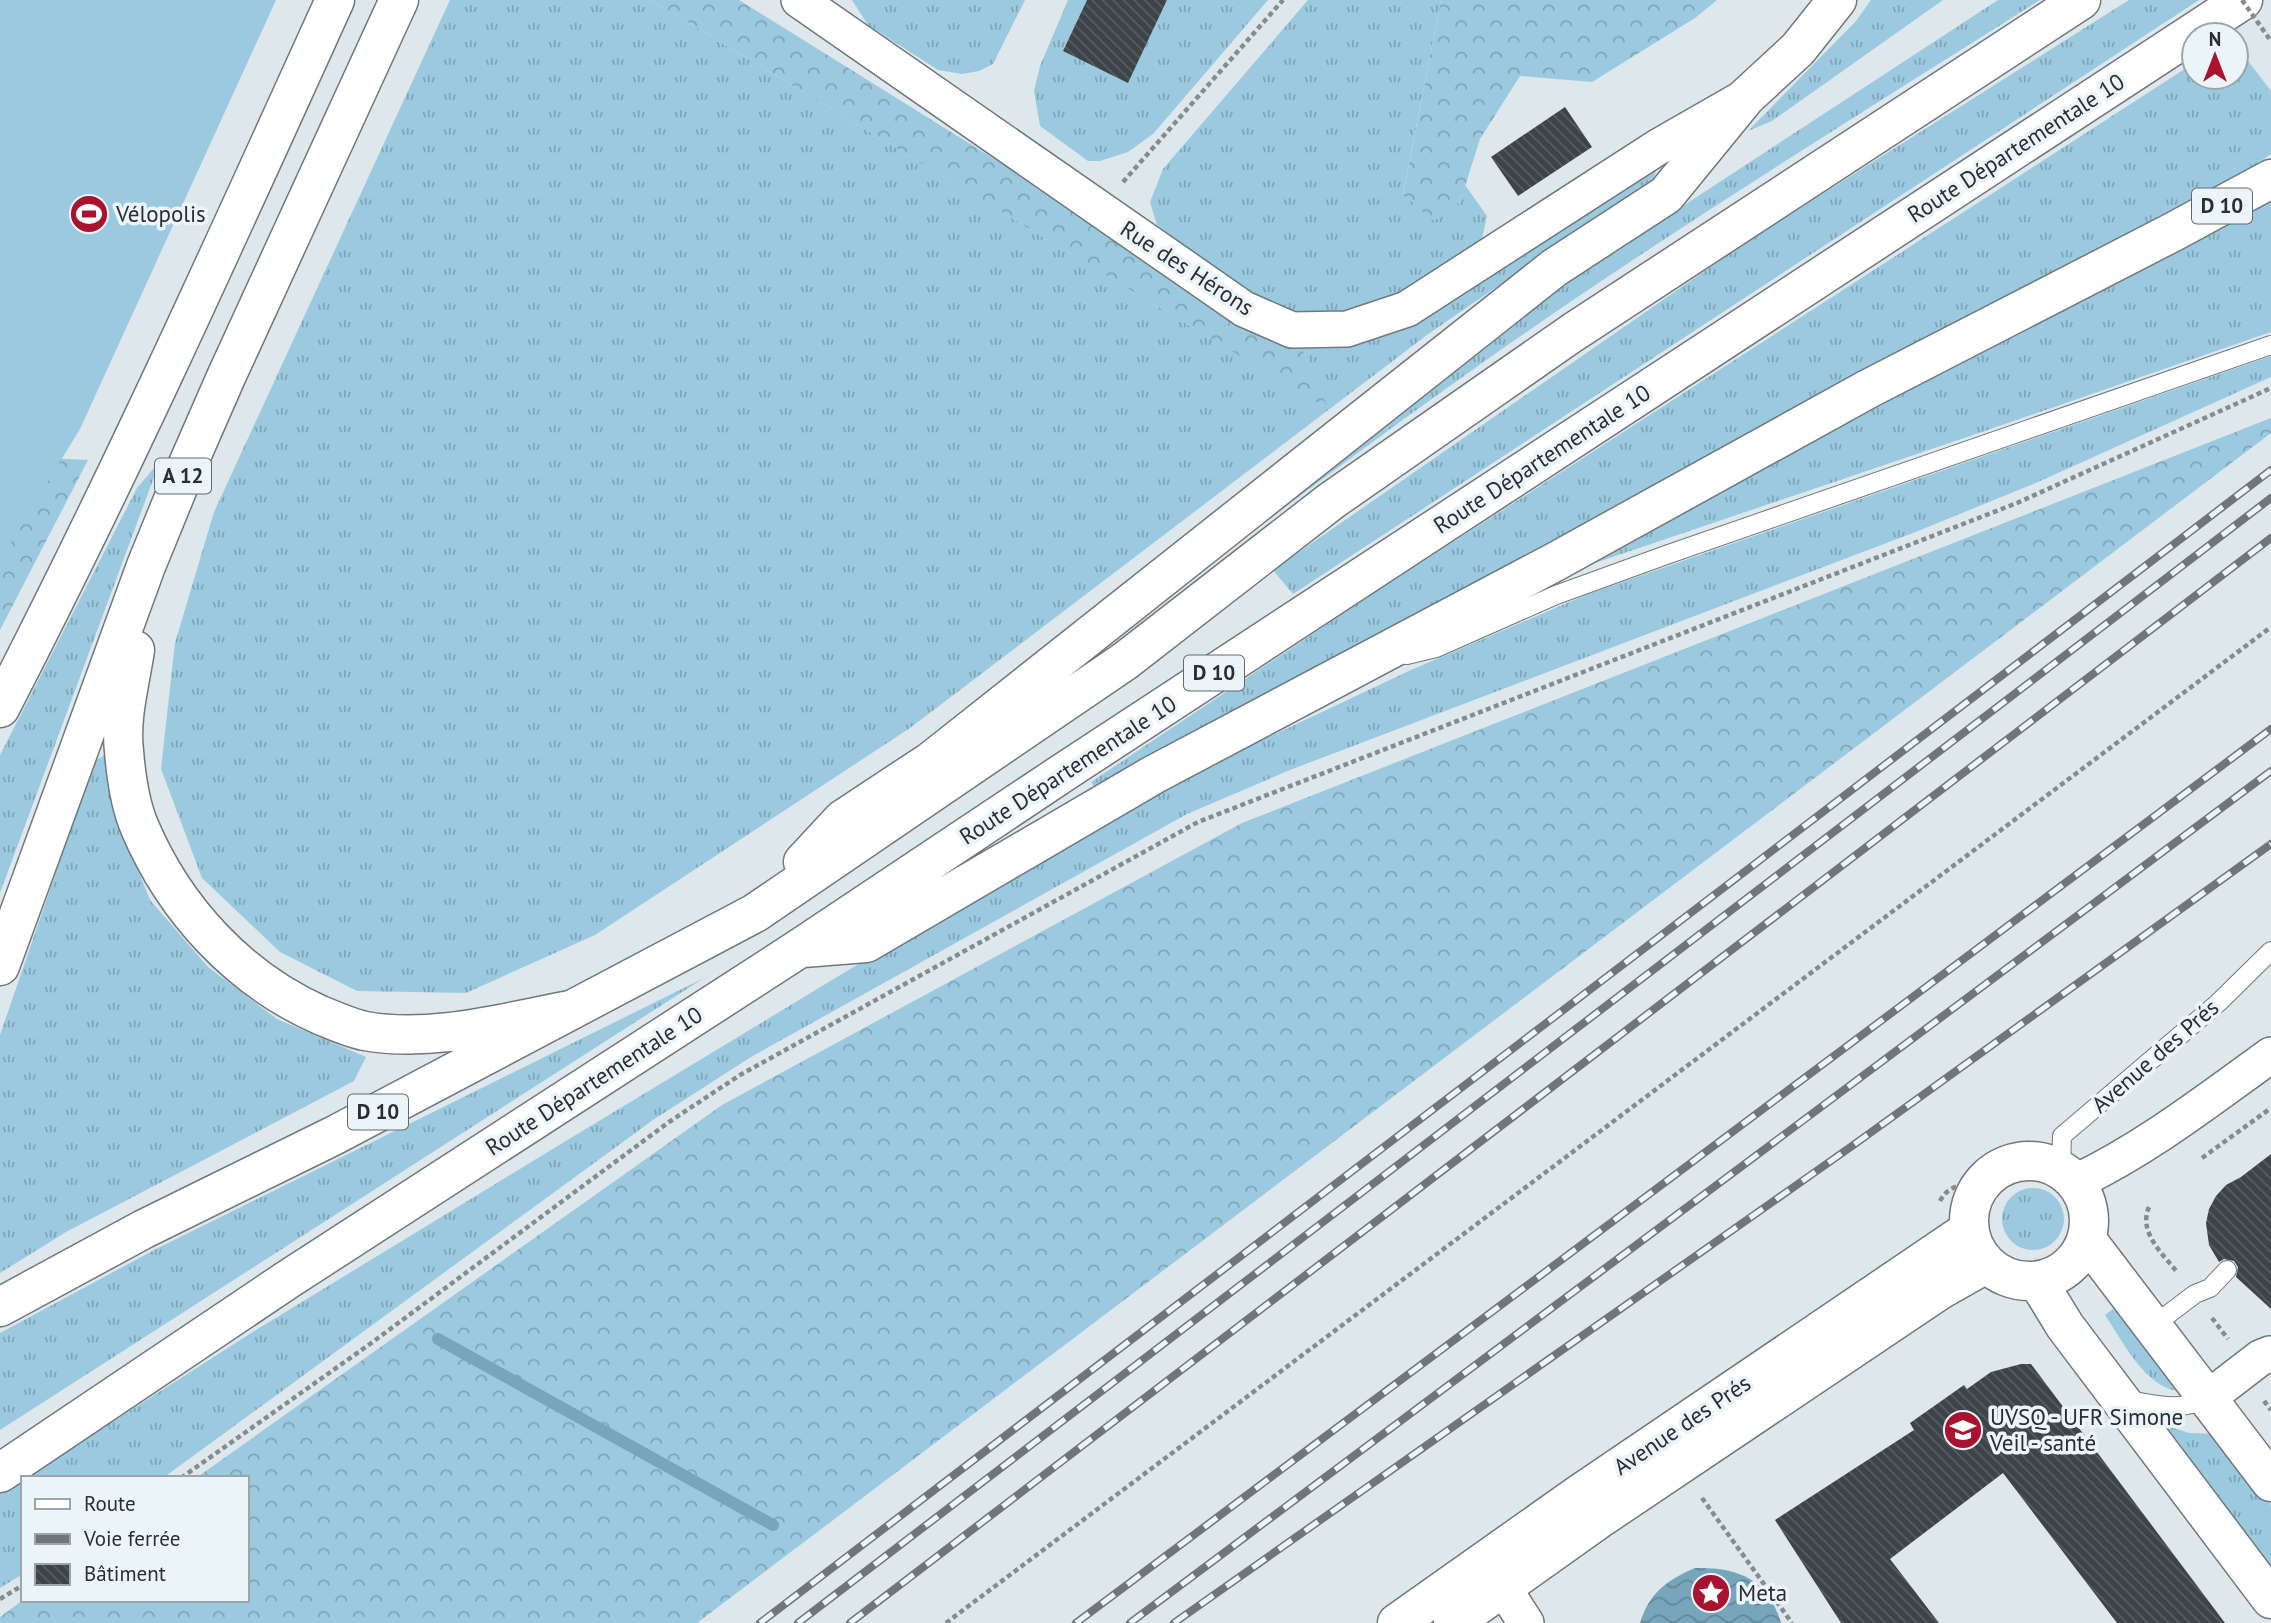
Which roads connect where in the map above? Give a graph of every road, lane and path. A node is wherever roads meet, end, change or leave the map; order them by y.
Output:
1 (335, 0) edge
2 (400, 0) edge
3 (799, 0) edge
4 (1283, 0) edge
5 (1838, 0) edge
6 (2081, 0) edge
7 (2242, 0) edge
8 (2271, 41) edge
9 (1746, 97) junction
10 (2271, 179) edge
11 (1100, 209) junction
12 (2271, 345) edge
13 (2271, 388) edge
14 (146, 566) junction
15 (2271, 627) edge
16 (1356, 667) junction
17 (0, 708) edge
18 (755, 913) junction
19 (800, 948) junction
20 (2271, 951) edge
21 (0, 966) edge
22 (571, 1010) junction
23 (2271, 1055) edge
24 (2271, 1108) edge
25 (2202, 1158) dead end
26 (2068, 1176) junction
27 (1969, 1230) junction
28 (2087, 1240) junction
29 (1986, 1264) junction
30 (2227, 1270) dead end
31 (2038, 1282) junction
32 (0, 1307) edge
33 (2154, 1325) junction
34 (2270, 1353) edge
35 (2120, 1398) junction
36 (2208, 1398) junction
37 (0, 1473) edge
38 (184, 1476) edge
39 (2271, 1482) edge
40 (1702, 1498) dead end
41 (1494, 1574) junction
42 (21, 1586) edge
43 (0, 1599) edge
44 (2271, 1599) edge
45 (1457, 1613) edge
46 (946, 1623) edge
47 (1397, 1623) edge
48 (1526, 1623) edge
49 (1792, 1623) edge

1 - 17 main road, A 12
2 - 14 main road, A 12
3 - 11 street, Rue des Hérons
4 - 11 path
5 - 9 main road, D 10
6 - 18 main road, D 10
7 - 8 path, bridge
7 - 19 main road, Route Départementale 10 / D 10
9 - 11 street, Rue des Hérons
9 - 18 main road, D 10
10 - 16 main road, D 10
12 - 16 lane
13 - 38 path
14 - 21 main road, A 12
14 - 22 main road
15 - 46 path
16 - 19 main road, D 10
18 - 22 main road, D 10
19 - 37 main road, Route Départementale 10 / D 10
20 - 26 lane, Avenue des Prés
22 - 32 main road, D 10
23 - 26 street
24 - 25 path
26 - 27 main road
26 - 28 main road, Avenue des Prés
27 - 29 main road
27 - 41 main road, Avenue des Prés
28 - 31 main road
28 - 33 main road
29 - 31 main road
29 - 41 main road, Avenue des Prés
30 - 33 lane
31 - 35 main road
33 - 36 main road
34 - 36 street
35 - 36 lane
35 - 44 main road
36 - 39 main road
40 - 49 path
41 - 45 main road, Avenue des Prés
41 - 48 street
42 - 43 path
45 - 47 main road, Avenue des Prés

